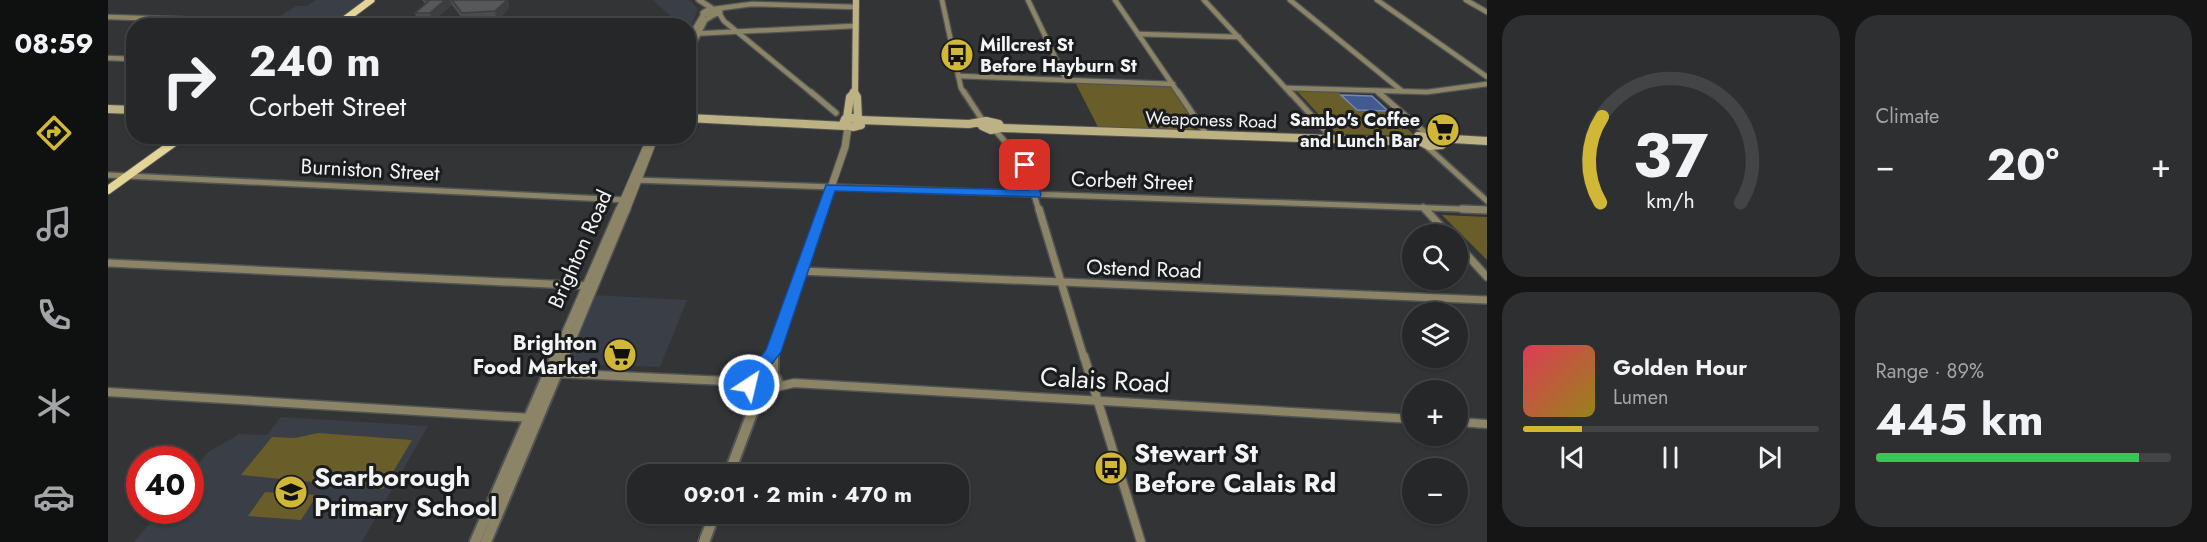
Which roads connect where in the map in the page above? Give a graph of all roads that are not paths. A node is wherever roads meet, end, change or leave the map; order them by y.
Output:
1 (371, 0) edge
2 (377, 0) edge
3 (942, 0) edge
4 (1029, 0) edge
5 (1115, 0) edge
6 (1204, 0) edge
7 (1290, 0) edge
8 (1377, 0) edge
9 (1468, 1) edge
10 (701, 2) edge
11 (856, 4) edge
12 (704, 12) junction
13 (1487, 12) edge
14 (717, 13) junction
15 (108, 17) edge
16 (137, 18) edge
17 (349, 18) edge
18 (350, 18) edge
19 (854, 26) junction
20 (696, 29) edge
21 (696, 31) edge
22 (740, 33) junction
23 (1138, 34) junction
24 (696, 35) edge
25 (1239, 37) junction
26 (108, 58) edge
27 (126, 59) edge
28 (958, 76) junction
29 (1487, 77) edge
30 (1066, 80) junction
31 (1173, 84) junction
32 (1487, 84) edge
33 (1287, 88) junction
34 (1377, 91) junction
35 (1402, 91) junction
36 (854, 93) junction
37 (108, 109) edge
38 (126, 110) edge
39 (836, 113) dead end
40 (696, 116) edge
41 (846, 122) junction
42 (859, 123) junction
43 (984, 123) junction
44 (998, 128) junction
45 (1206, 133) junction
46 (1332, 137) junction
47 (1424, 137) junction
48 (1487, 143) edge
49 (172, 144) edge
50 (647, 144) edge
51 (651, 144) edge
52 (845, 147) junction
53 (1438, 149) junction
54 (108, 175) edge
55 (129, 176) junction
56 (635, 181) junction
57 (830, 187) junction
58 (108, 190) edge
59 (1035, 194) junction
60 (626, 200) junction
61 (1487, 201) edge
62 (1423, 207) junction
63 (1487, 210) edge
64 (1439, 224) edge
65 (1468, 257) edge
66 (108, 263) edge
67 (800, 271) junction
68 (1487, 278) edge
69 (1062, 282) junction
70 (589, 286) junction
71 (1487, 300) edge
72 (773, 352) junction
73 (552, 373) junction
74 (774, 374) junction
75 (752, 380) junction
76 (795, 383) junction
77 (770, 389) junction
78 (108, 392) edge
79 (1097, 401) junction
80 (752, 413) junction
81 (533, 418) junction
82 (1402, 418) edge
83 (1468, 423) edge
84 (1487, 424) edge
85 (733, 464) edge
86 (711, 524) edge
87 (475, 542) edge
88 (486, 542) edge
89 (704, 542) edge
90 (1141, 542) edge

1 - 17 main road
2 - 18 main road
3 - 28 street
4 - 30 street
5 - 23 street
6 - 25 street
7 - 35 street
8 - 29 street
9 - 13 street
10 - 12 street
10 - 14 street
11 - 14 street
11 - 19 main road
12 - 14 street
12 - 20 street
14 - 21 street
14 - 22 street
15 - 16 street
19 - 22 street
19 - 36 main road
22 - 24 street
22 - 39 street
23 - 25 street
23 - 31 street
25 - 33 street
26 - 27 street
28 - 30 street
28 - 43 street
30 - 31 street
31 - 45 street
32 - 35 street
33 - 34 street
33 - 46 street
34 - 35 street
34 - 47 street
36 - 41 main road
36 - 42 main road
37 - 38 main road
40 - 41 main road
41 - 42 main road
41 - 52 street
42 - 43 main road
42 - 52 street
43 - 44 main road, Weaponess Road
44 - 45 main road, Weaponess Road
44 - 59 street
45 - 46 main road, Weaponess Road
46 - 47 main road, Weaponess Road
47 - 48 main road, Weaponess Road
47 - 53 main road
47 - 53 main road, Weaponess Road
48 - 53 main road, Weaponess Road
49 - 55 main road
50 - 56 street, Brighton Road
51 - 56 street, Brighton Road
52 - 57 street
53 - 61 street
54 - 55 street, Burniston Street
55 - 58 main road
55 - 60 street, Burniston Street
56 - 57 street, Corbett Street
56 - 60 street, Brighton Road
57 - 59 street, Corbett Street
57 - 67 street
59 - 62 street, Corbett Street
59 - 69 street
60 - 70 street, Brighton Road
62 - 63 street, Corbett Street
62 - 64 street
65 - 68 street
66 - 70 street
67 - 69 street, Ostend Road
67 - 72 street
69 - 71 street, Ostend Road
69 - 79 street
70 - 73 street, Brighton Road
72 - 74 street
72 - 75 street
73 - 75 street
73 - 81 street, Brighton Road
74 - 75 street
74 - 76 street, Calais Road
74 - 77 street
75 - 77 street
75 - 80 street
76 - 77 street, Calais Road
76 - 79 street, Calais Road
77 - 80 street
78 - 81 street
79 - 82 street, Calais Road
79 - 90 street
80 - 85 street
81 - 87 street, Brighton Road
81 - 88 street, Brighton Road
83 - 84 street
86 - 89 street

